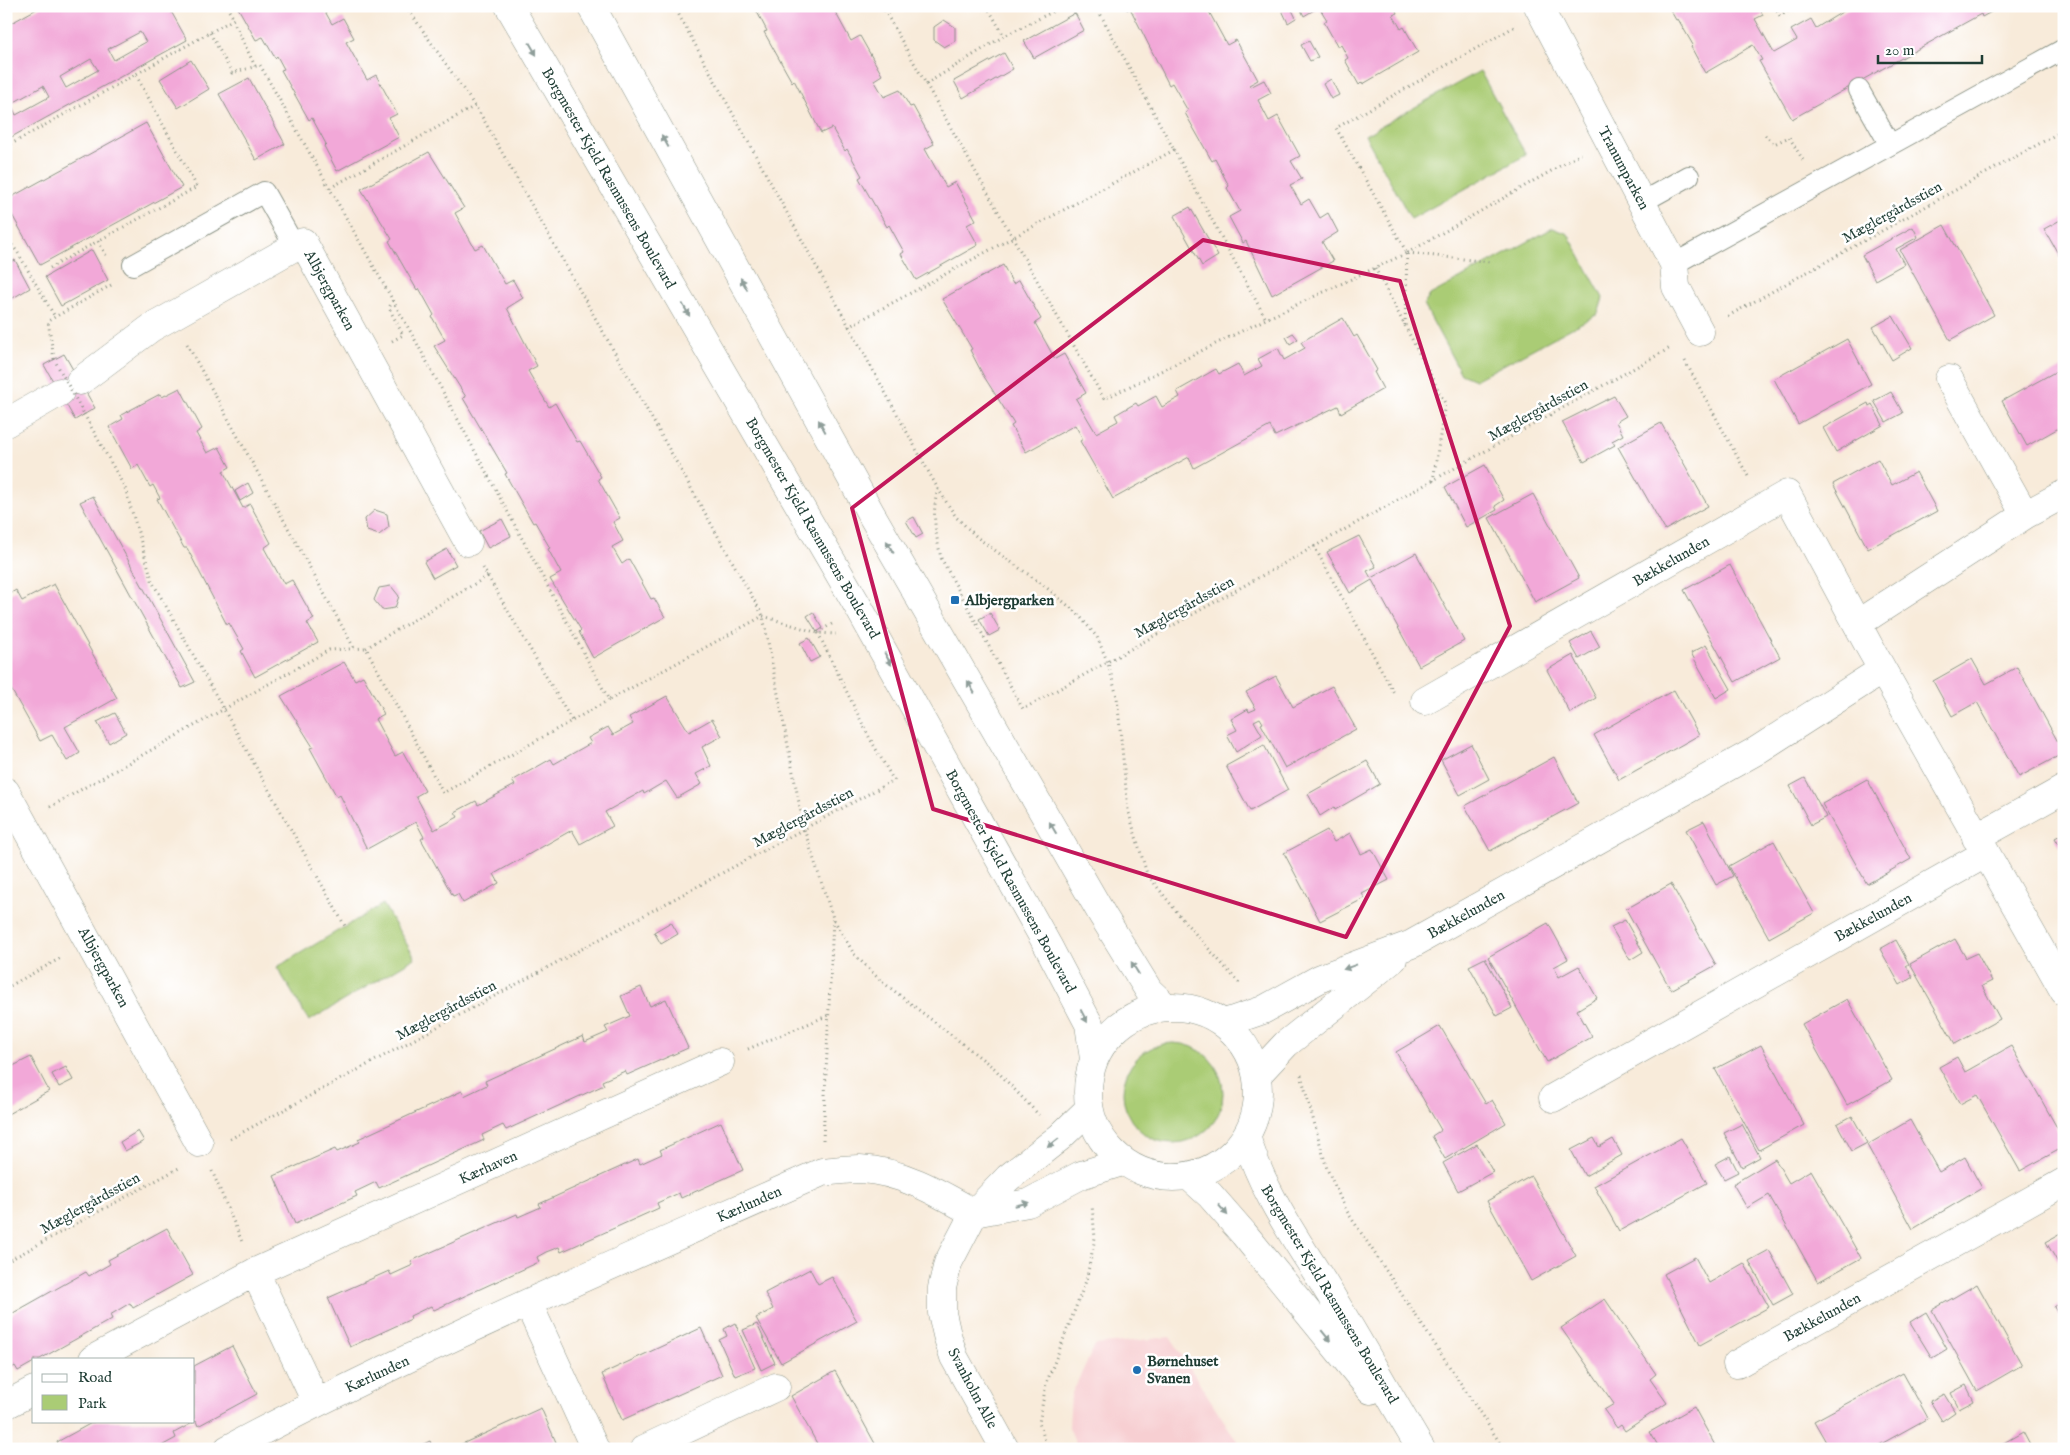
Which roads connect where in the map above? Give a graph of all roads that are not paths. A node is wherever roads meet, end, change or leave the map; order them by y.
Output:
1 (509, 6) edge
2 (591, 6) edge
3 (1539, 9) edge
4 (2064, 48) edge
5 (1859, 90) dead end
6 (1890, 145) junction
7 (1690, 176) dead end
8 (1642, 202) junction
9 (295, 247) junction
10 (1674, 264) junction
11 (133, 265) dead end
12 (1700, 332) road end
13 (1949, 379) dead end
14 (6, 422) edge
15 (2064, 494) edge
16 (2025, 515) junction
17 (468, 542) road end
18 (1857, 624) junction
19 (1882, 670) junction
20 (1425, 701) road end
21 (2064, 789) edge
22 (6, 792) edge
23 (1981, 846) junction
24 (1412, 944) junction
25 (2064, 992) edge
26 (1165, 1006) junction
27 (1225, 1023) junction
28 (1094, 1059) junction
29 (720, 1062) road end
30 (1257, 1075) junction
31 (1553, 1098) dead end
32 (1089, 1109) junction
33 (1246, 1136) junction
34 (204, 1153) road end
35 (1122, 1162) junction
36 (1188, 1176) junction
37 (2064, 1182) edge
38 (974, 1213) junction
39 (255, 1272) junction
40 (528, 1303) junction
41 (95, 1358) edge
42 (1736, 1364) dead end
43 (776, 1387) dead end
44 (32, 1391) edge
45 (316, 1402) junction
46 (6, 1405) edge
47 (228, 1449) edge
48 (595, 1449) edge
49 (644, 1449) edge
50 (1005, 1449) edge
51 (1420, 1449) edge

1 -> 28 street, Borgmester Kjeld Rasmussens Boulevard
26 -> 2 street
3 - 8 street, Tranumparken
4 - 6 lane
5 - 6 lane
6 - 10 lane
7 - 8 lane
8 - 10 street, Tranumparken
9 - 11 lane
9 - 14 street, Albjergparken
9 - 17 street, Albjergparken
10 - 12 street, Tranumparken
13 - 16 street
15 - 16 street
16 - 18 street
18 - 19 street, Bækkelunden
18 - 20 street, Bækkelunden
19 - 23 street, Bækkelunden
19 - 24 street, Bækkelunden
21 - 23 street, Bækkelunden
22 - 34 street, Albjergparken
23 - 25 street, Bækkelunden
23 - 31 street, Bækkelunden
24 -> 27 street, Bækkelunden
24 - 30 street, Bækkelunden
26 - 27 street
26 - 28 street
27 - 30 street
28 - 32 street
29 - 39 street, Kærhaven
30 - 33 street
32 - 35 street
32 -> 38 street, Svanholm Alle
33 - 36 street
33 - 51 street, Borgmester Kjeld Rasmussens Boulevard
35 - 36 street
38 -> 35 street
36 -> 51 street, Borgmester Kjeld Rasmussens Boulevard
37 - 42 street, Bækkelunden
38 - 40 street, Kærlunden
38 - 50 street, Svanholm Alle
39 - 41 street, Kærhaven
39 - 45 street
40 - 45 street, Kærlunden
40 - 48 street
43 - 49 street
44 - 46 street
45 - 47 street, Kærlunden

